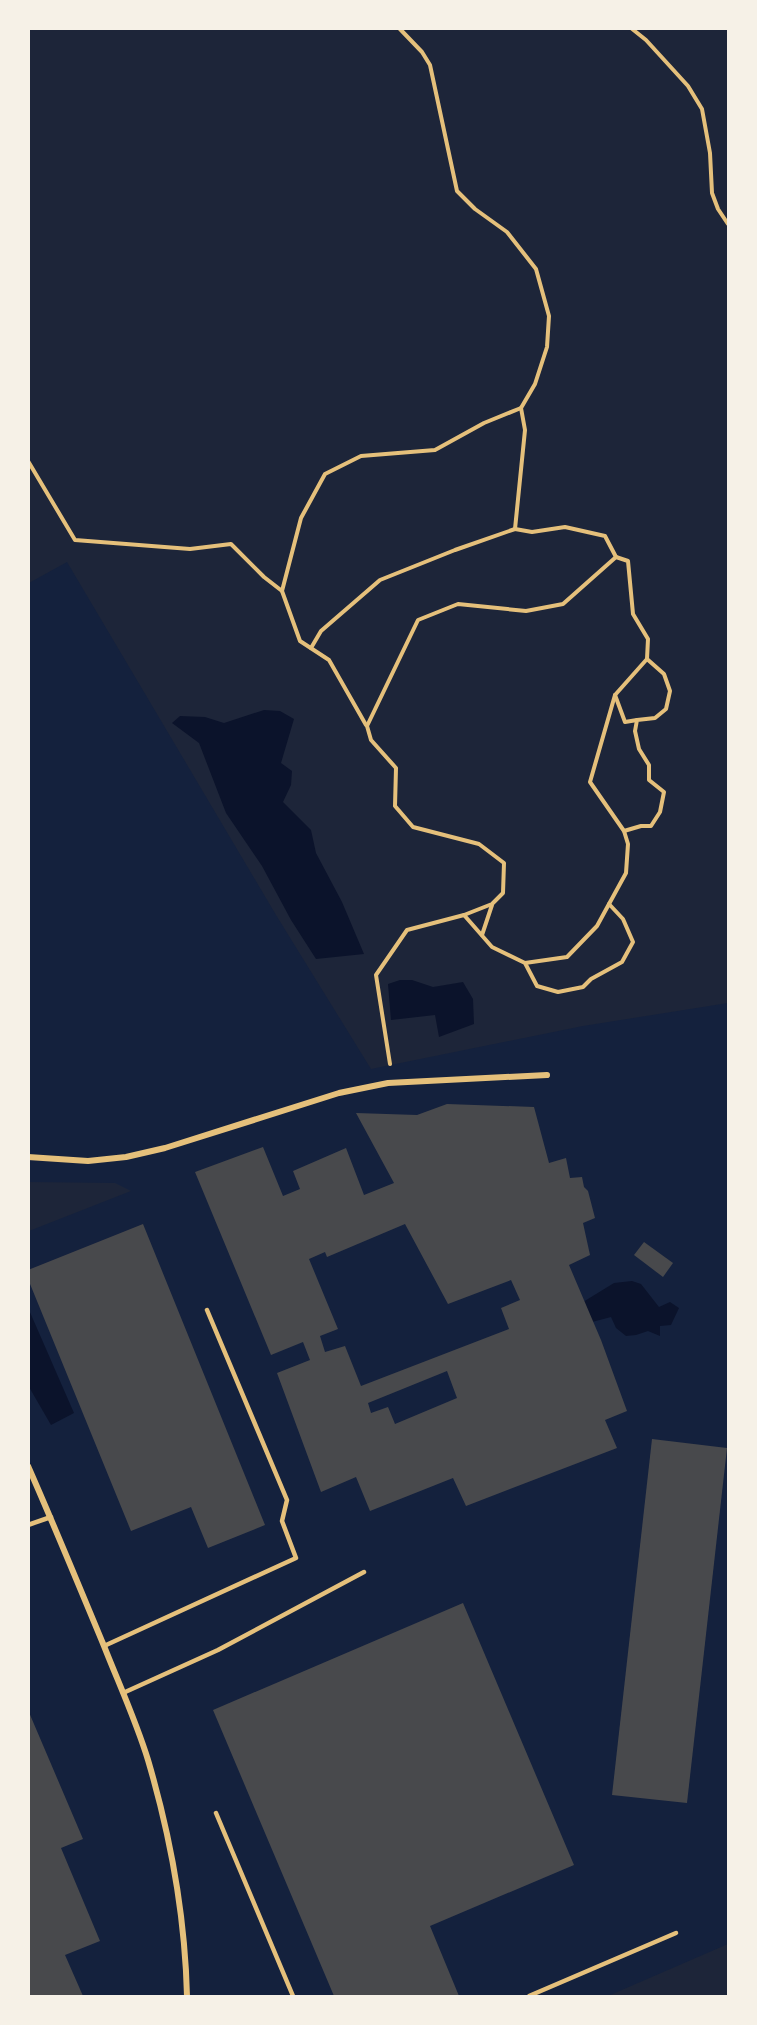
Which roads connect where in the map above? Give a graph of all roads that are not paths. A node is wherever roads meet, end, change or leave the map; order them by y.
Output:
1 (547, 1075) dead end
2 (28, 1157) edge
3 (207, 1310) dead end
4 (28, 1466) edge
5 (51, 1517) junction
6 (28, 1525) edge
7 (364, 1572) dead end
8 (104, 1646) junction
9 (123, 1693) junction
10 (216, 1813) dead end
11 (676, 1933) dead end
12 (187, 1996) edge
13 (292, 1996) edge
14 (529, 1996) edge

1 - 2 street
3 - 8 lane
4 - 5 street
5 - 6 lane
5 - 8 street
7 - 9 lane
8 - 9 street
9 - 12 street
10 - 13 lane
11 - 14 lane

